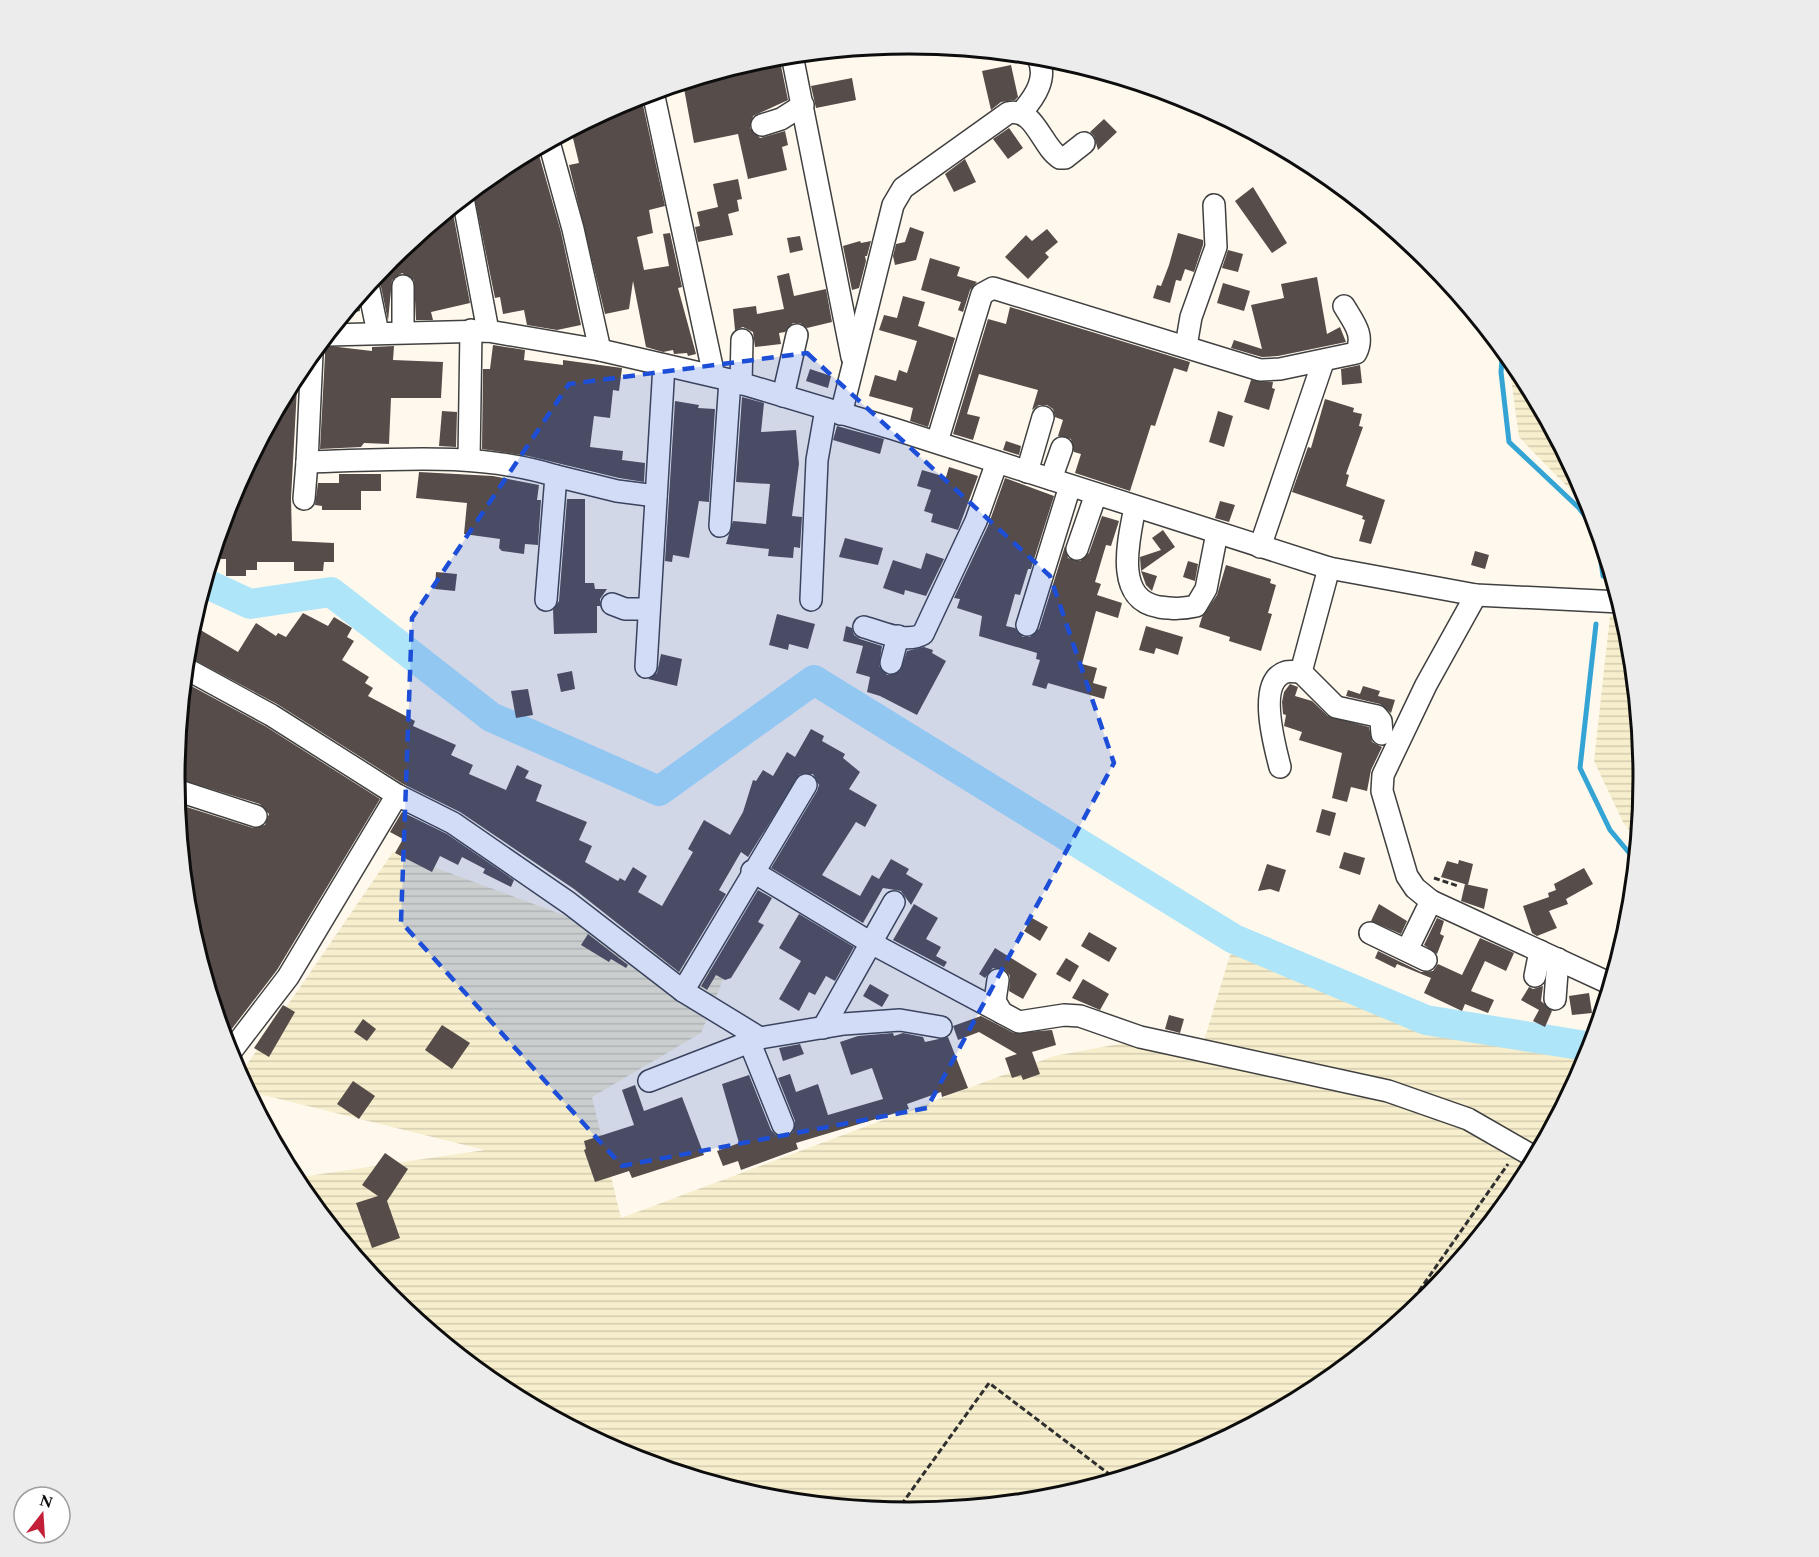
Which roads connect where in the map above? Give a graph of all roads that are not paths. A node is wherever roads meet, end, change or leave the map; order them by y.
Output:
1 (794, 64) edge
2 (1039, 66) edge
3 (654, 101) edge
4 (803, 105) junction
5 (1021, 112) junction
6 (762, 125) dead end
7 (1084, 143) dead end
8 (550, 149) edge
9 (1214, 205) dead end
10 (465, 206) edge
11 (403, 286) dead end
12 (370, 295) edge
13 (1344, 306) dead end
14 (480, 331) junction
15 (404, 332) junction
16 (378, 333) junction
17 (338, 334) edge
18 (797, 336) dead end
19 (742, 340) dead end
20 (1186, 346) junction
21 (600, 350) junction
22 (1323, 362) junction
23 (853, 364) junction
24 (664, 365) junction
25 (311, 370) edge
26 (728, 380) junction
27 (783, 396) junction
28 (833, 411) junction
29 (1043, 417) dead end
30 (937, 442) junction
31 (1062, 448) dead end
32 (469, 460) junction
33 (307, 462) junction
34 (998, 462) junction
35 (1027, 471) junction
36 (556, 476) junction
37 (1061, 483) junction
38 (1096, 494) junction
39 (656, 496) junction
40 (304, 499) dead end
41 (1136, 507) junction
42 (720, 526) dead end
43 (1217, 533) junction
44 (1260, 547) junction
45 (1077, 549) dead end
46 (1329, 568) junction
47 (1476, 595) junction
48 (546, 600) dead end
49 (810, 600) dead end
50 (1612, 602) edge
51 (612, 604) dead end
52 (649, 609) junction
53 (1027, 625) dead end
54 (864, 627) dead end
55 (898, 636) junction
56 (891, 663) dead end
57 (646, 667) dead end
58 (193, 672) edge
59 (1301, 672) junction
60 (1382, 734) dead end
61 (1280, 767) dead end
62 (806, 785) dead end
63 (186, 793) edge
64 (397, 795) junction
65 (256, 816) dead end
66 (752, 871) junction
67 (1431, 901) junction
68 (894, 902) dead end
69 (1370, 933) dead end
70 (871, 943) junction
71 (1549, 955) junction
72 (1535, 976) dead end
73 (998, 980) dead end
74 (1605, 981) edge
75 (682, 991) junction
76 (1555, 999) dead end
77 (1002, 1013) junction
78 (941, 1027) dead end
79 (823, 1028) junction
80 (755, 1041) junction
81 (236, 1045) edge
82 (649, 1081) dead end
83 (783, 1125) dead end
84 (1528, 1153) edge

1 - 4 street
2 - 5 street
3 - 26 street
4 - 6 street
4 - 23 street
5 - 7 street
5 - 23 street
8 - 21 street
9 - 20 street
10 - 14 street
11 - 15 street
12 - 16 street
13 - 22 street
14 - 15 street
14 - 21 street
14 - 32 street
15 - 16 street
16 - 17 street
18 - 27 street
19 - 26 street
20 - 22 street
20 - 30 street
21 - 24 street
22 - 44 street
23 - 28 street
24 - 26 street
24 - 39 street
25 - 33 street
26 - 27 street
26 - 42 street
27 - 28 street
28 - 30 street
28 - 49 street
29 - 35 street
30 - 34 street
31 - 37 street
32 - 33 street
32 - 36 street
33 - 40 street
34 - 35 street
34 - 55 street
35 - 37 street
36 - 39 street
36 - 48 street
37 - 38 street
37 - 53 street
38 - 41 street
38 - 45 street
39 - 52 street
41 - 43 street
41 - 43 street
43 - 44 street
44 - 46 street
46 - 47 street
46 - 59 street
47 - 50 street
47 - 67 street
51 - 52 street
52 - 57 street
54 - 55 street
55 - 56 street
58 - 64 street
59 - 60 street
59 - 61 street
62 - 66 street
63 - 65 street
64 - 75 street
64 - 81 street
66 - 70 street
66 - 75 street
67 - 69 street
67 - 71 street
68 - 70 street
70 - 77 street
70 - 79 street
71 - 72 street
71 - 74 street
71 - 76 street
73 - 77 street
75 - 80 street
77 - 84 street
78 - 79 street
79 - 80 street
80 - 82 street
80 - 83 street

